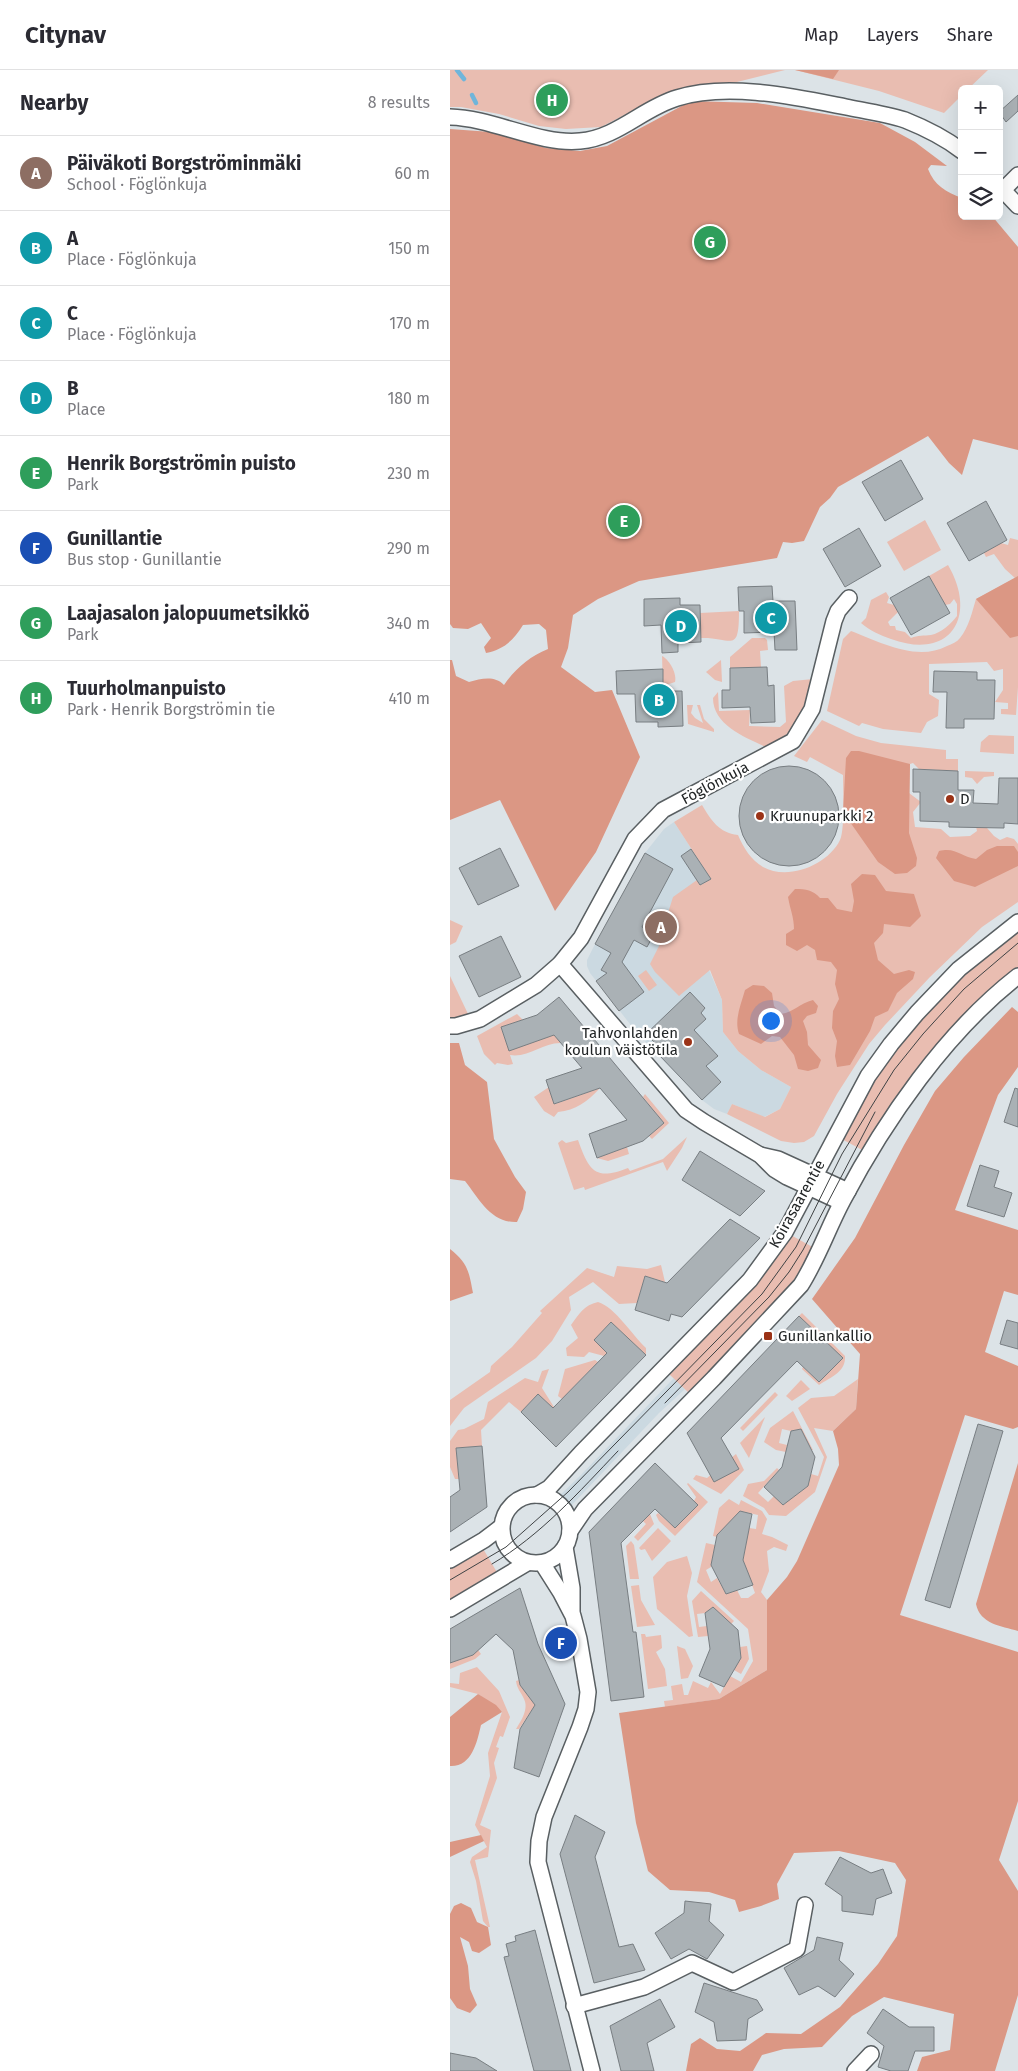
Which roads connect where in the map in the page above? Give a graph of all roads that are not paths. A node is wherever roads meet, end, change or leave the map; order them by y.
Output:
1 (450, 117) edge
2 (958, 148) edge
3 (1018, 175) edge
4 (1003, 186) edge
5 (1003, 190) edge
6 (1018, 206) edge
7 (849, 598) dead end
8 (1018, 922) edge
9 (560, 964) junction
10 (1018, 976) edge
11 (450, 1026) edge
12 (812, 1182) junction
13 (844, 1196) junction
14 (537, 1495) junction
15 (501, 1527) junction
16 (570, 1531) junction
17 (565, 1547) junction
18 (450, 1560) edge
19 (534, 1563) junction
20 (450, 1609) edge
21 (572, 1616) junction
22 (805, 1905) dead end
23 (574, 2006) junction
24 (871, 2054) dead end
25 (592, 2071) edge
26 (855, 2071) edge

1 - 2 street
3 - 4 street
5 - 6 street
7 - 9 street, Föglönkuja
8 - 12 street, Koirasaarentie
9 - 11 street, Föglönkuja
9 - 12 street
10 - 13 street
12 - 13 street
12 - 14 street, Koirasaarentie
13 - 16 street
14 - 15 street
14 - 16 street
15 - 18 street
15 - 19 street
16 - 17 street
17 - 19 street
17 - 21 street
19 - 20 street
19 - 21 street
21 - 23 street
22 - 23 street
23 - 25 street
24 - 26 street

